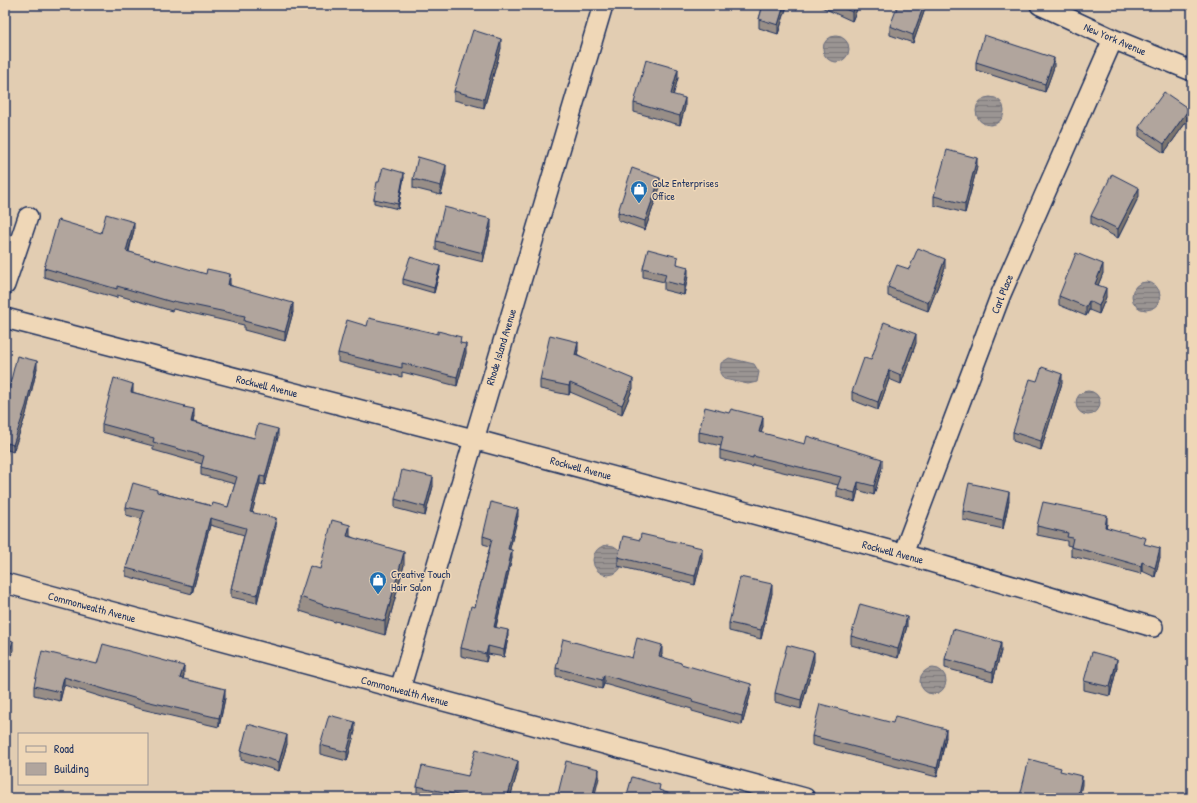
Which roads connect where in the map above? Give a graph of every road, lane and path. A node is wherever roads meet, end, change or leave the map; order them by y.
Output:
1 (603, 5) edge
2 (1040, 5) edge
3 (1113, 39) junction
4 (1192, 71) edge
5 (28, 217) dead end
6 (5, 285) edge
7 (5, 318) edge
8 (473, 439) junction
9 (903, 554) junction
10 (5, 583) edge
11 (1154, 627) dead end
12 (400, 689) junction
13 (805, 798) edge

1 - 8 street, Rhode Island Avenue
2 - 3 street, New York Avenue
3 - 4 street, New York Avenue
3 - 9 street, Carl Place
5 - 6 street
7 - 8 street, Rockwell Avenue
8 - 9 street, Rockwell Avenue
8 - 12 street, Rhode Island Avenue
9 - 11 street, Rockwell Avenue
10 - 12 street, Commonwealth Avenue
12 - 13 street, Commonwealth Avenue

